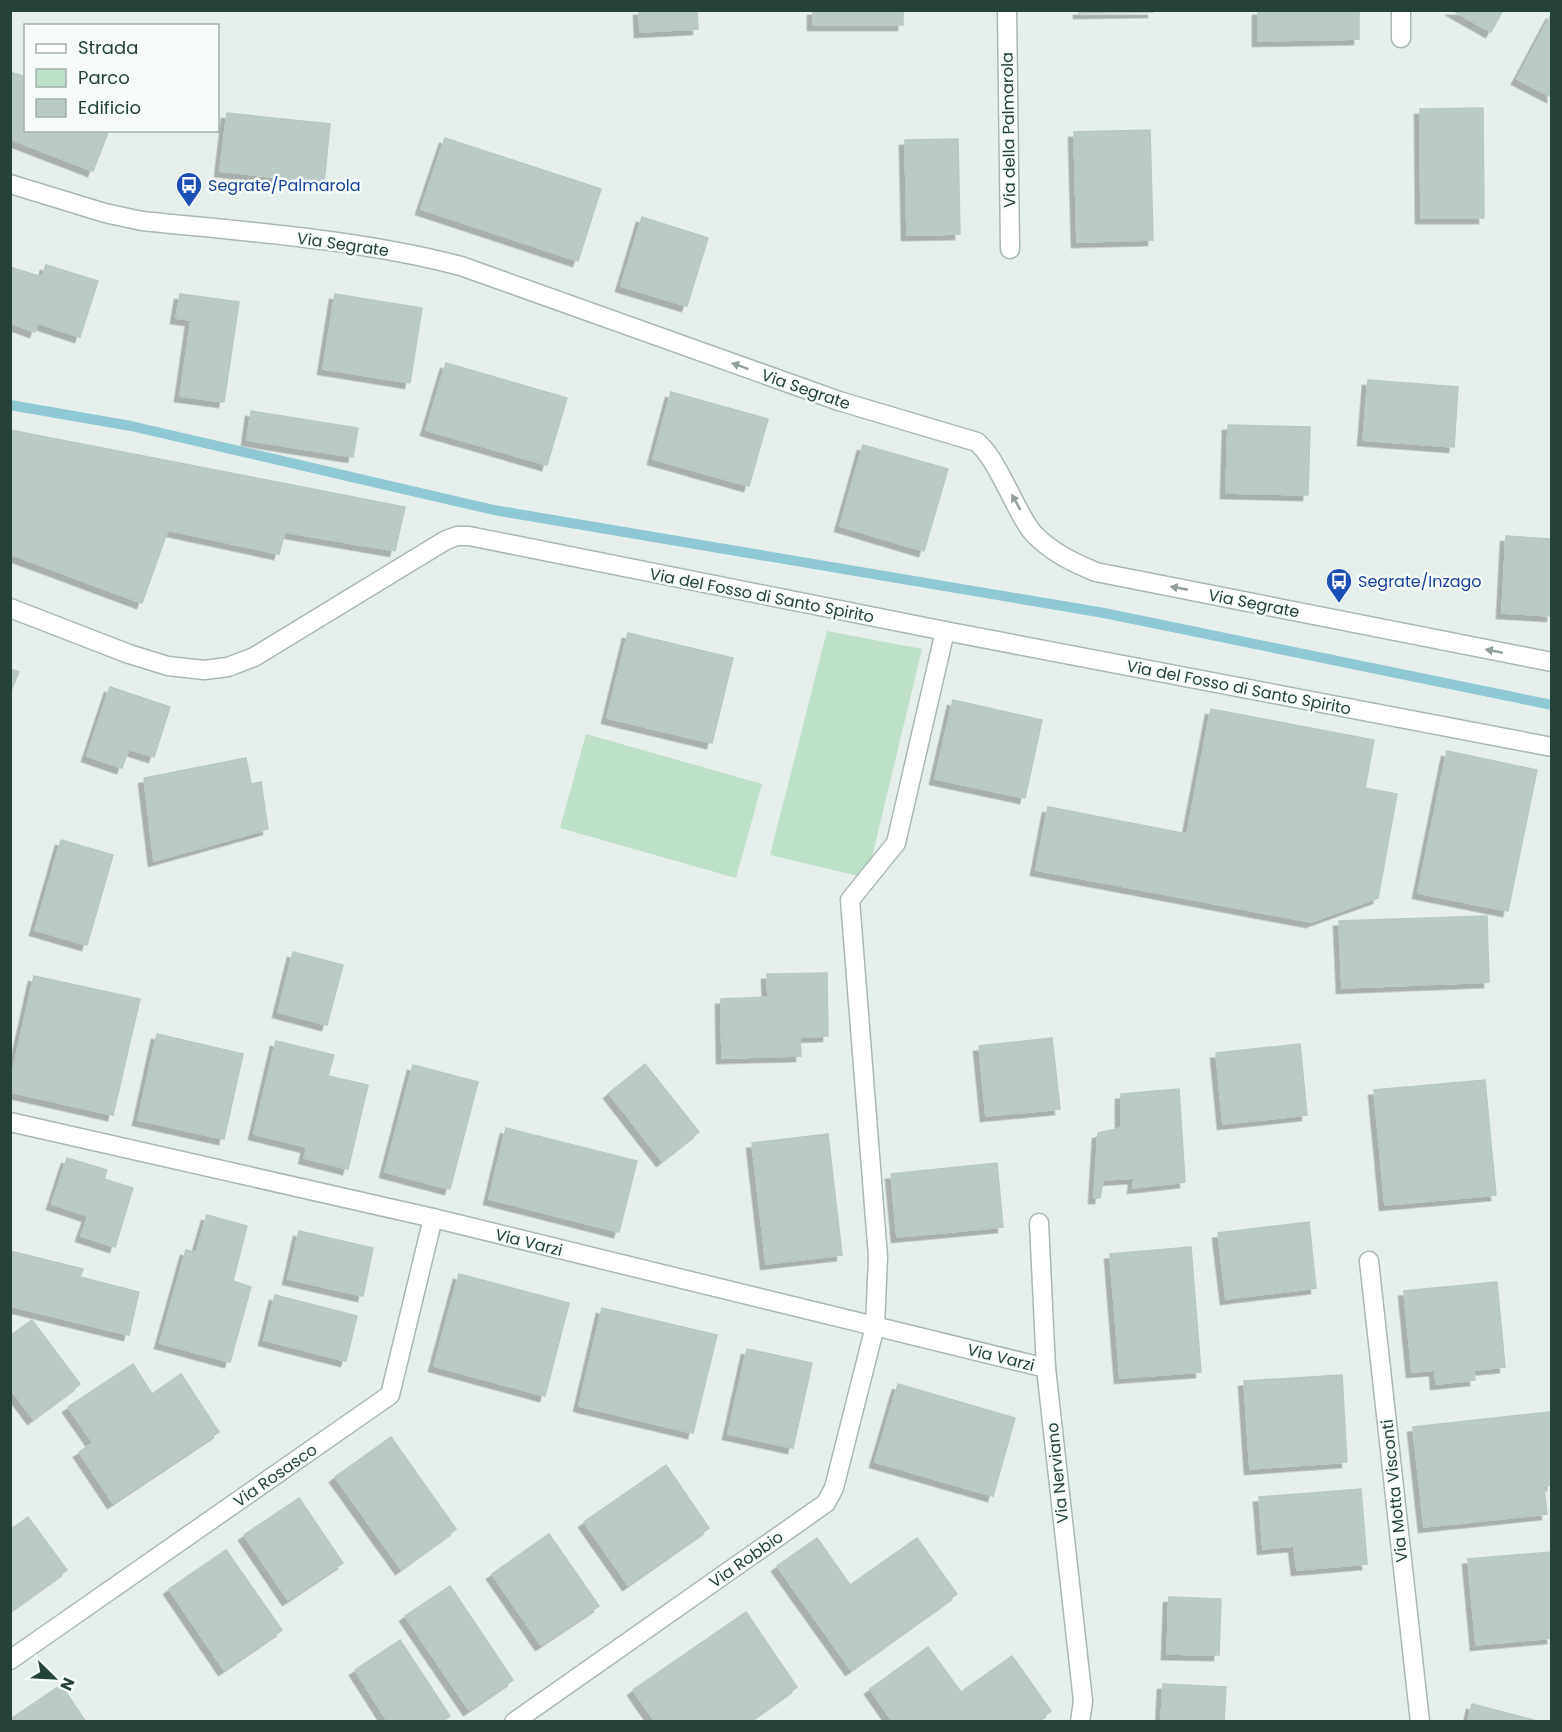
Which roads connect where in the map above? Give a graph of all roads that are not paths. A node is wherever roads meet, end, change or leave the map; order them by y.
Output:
1 (1007, 10) edge
2 (1401, 10) edge
3 (1401, 38) dead end
4 (10, 184) edge
5 (1010, 249) dead end
6 (10, 608) edge
7 (945, 631) junction
8 (1551, 662) edge
9 (1551, 747) edge
10 (10, 1122) edge
11 (433, 1218) junction
12 (1039, 1223) dead end
13 (1369, 1261) dead end
14 (875, 1326) junction
15 (1046, 1368) junction
16 (10, 1660) edge
17 (514, 1722) edge
18 (1080, 1722) edge
19 (1420, 1722) edge

1 - 5 street, Via della Palmarola
2 - 3 street
8 -> 4 street, Via Segrate
6 - 7 street, Via del Fosso di Santo Spirito
7 - 9 street, Via del Fosso di Santo Spirito
7 - 14 street, Via Robbio
10 - 11 street, Via Varzi
11 - 14 street, Via Varzi
11 - 16 street, Via Rosasco
12 - 15 street, Via Nerviano
13 - 19 street, Via Motta Visconti
14 - 15 street, Via Varzi
14 - 17 street, Via Robbio
15 - 18 street, Via Nerviano

